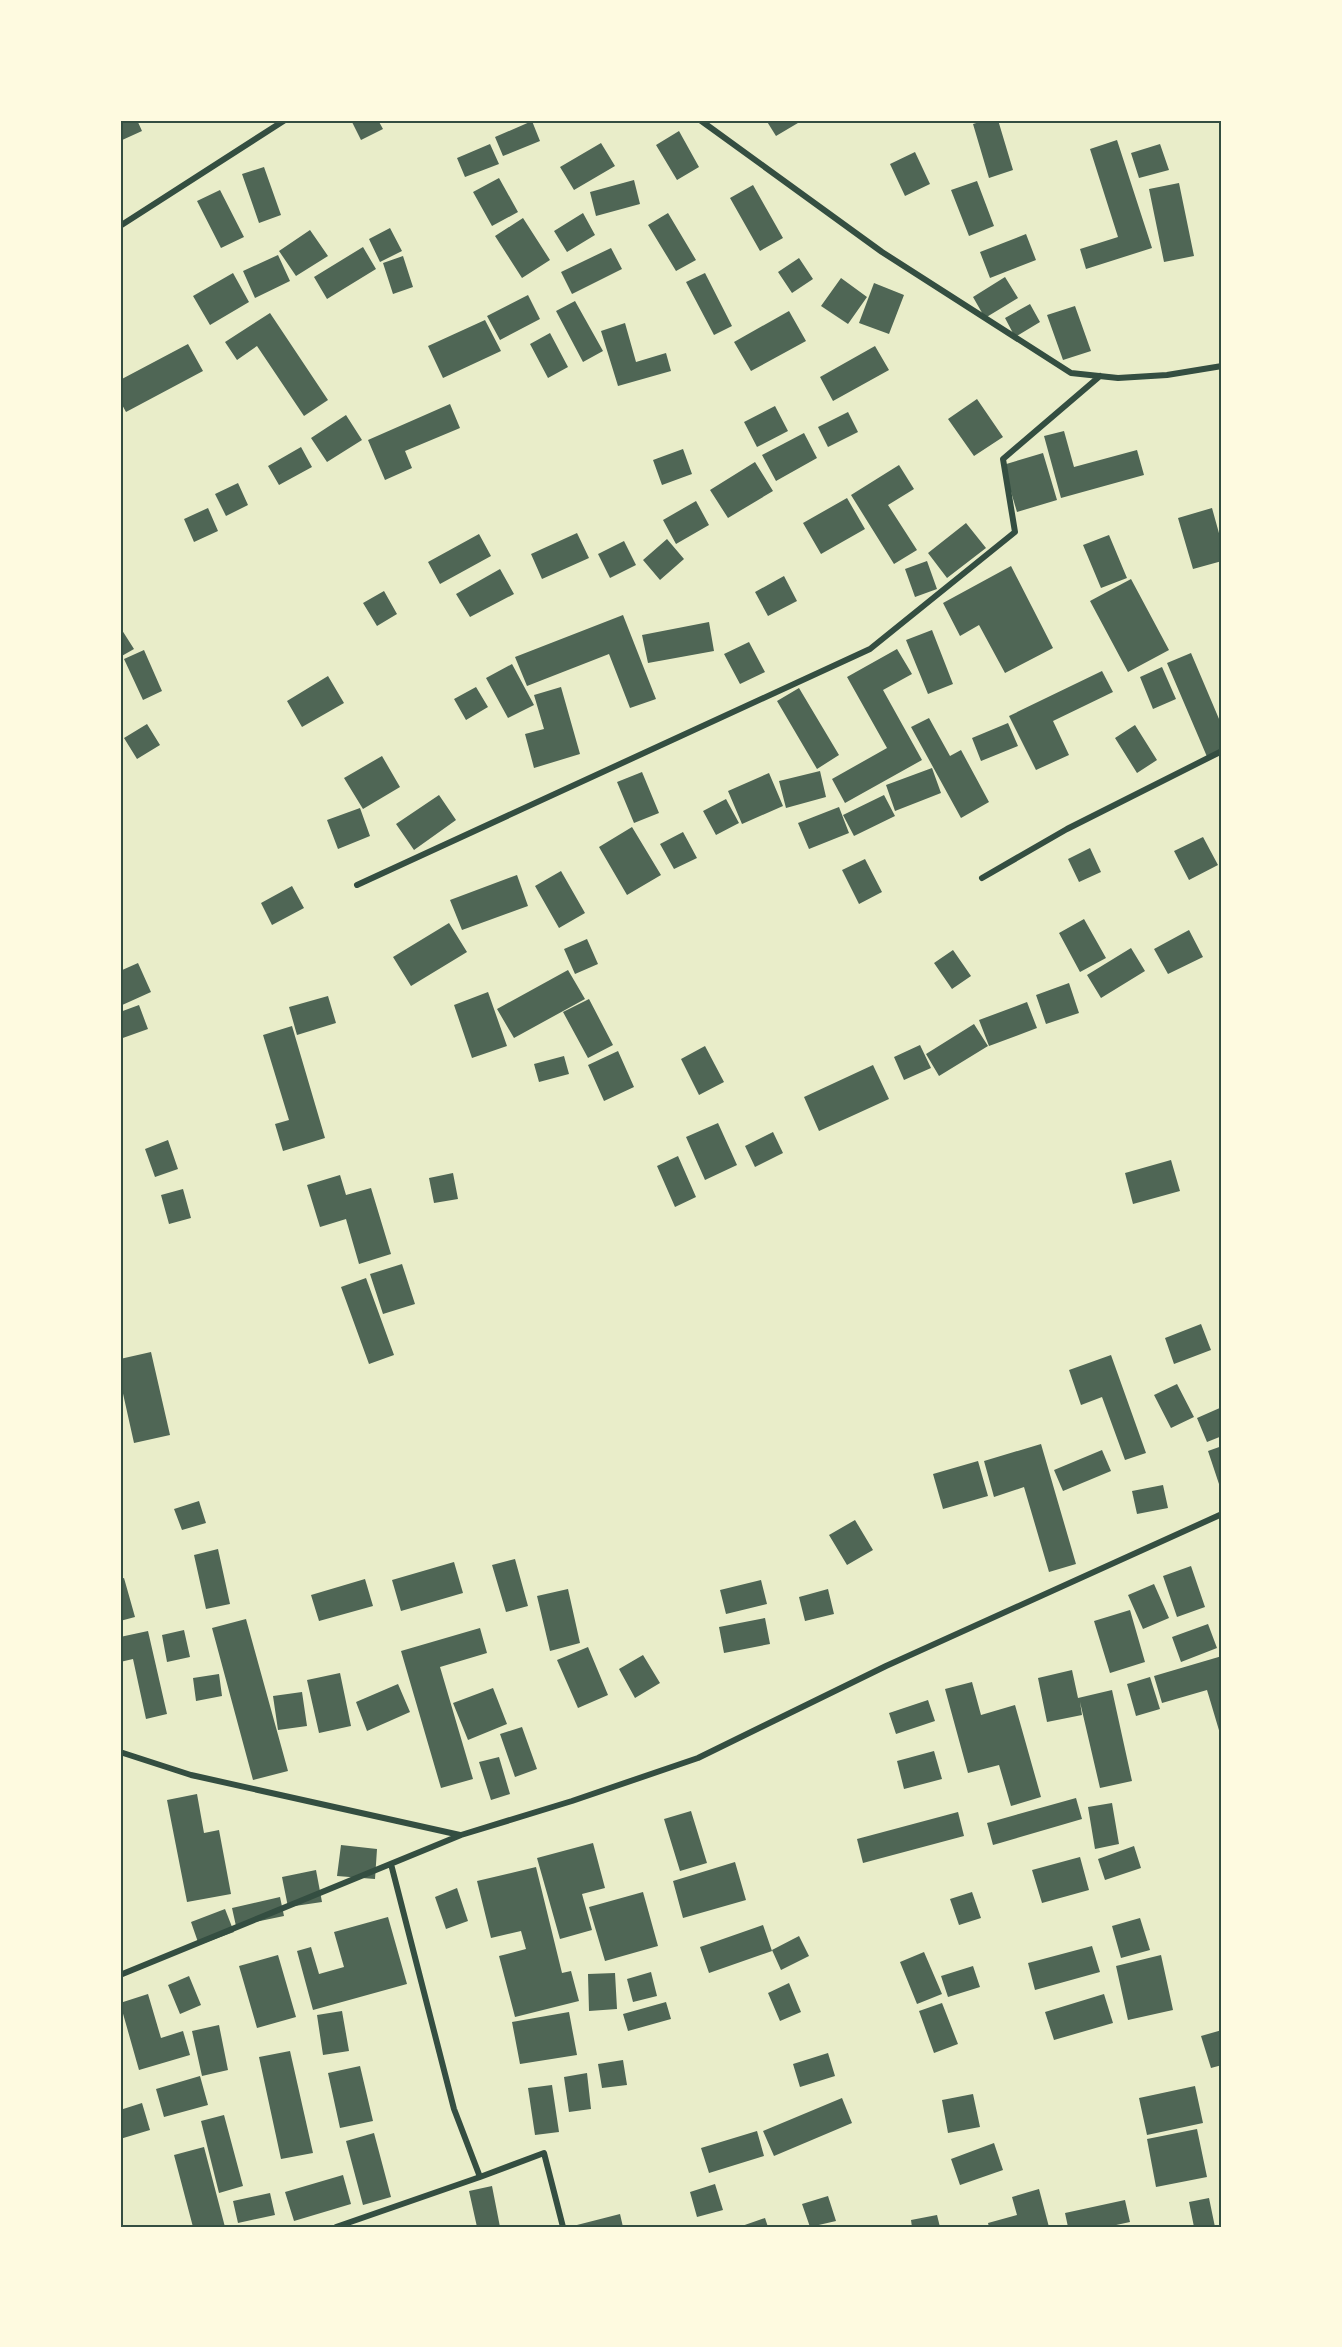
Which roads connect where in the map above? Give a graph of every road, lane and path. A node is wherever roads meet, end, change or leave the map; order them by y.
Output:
1 (285, 120) edge
2 (700, 120) edge
3 (120, 226) edge
4 (1222, 366) edge
5 (1100, 376) junction
6 (1222, 751) edge
7 (982, 878) dead end
8 (357, 885) dead end
9 (1222, 1514) edge
10 (120, 1752) edge
11 (461, 1835) junction
12 (391, 1864) junction
13 (120, 1976) edge
14 (480, 2177) junction
15 (336, 2227) edge
16 (563, 2227) edge

1 - 3 street
2 - 5 street
4 - 5 street
5 - 8 street
6 - 7 street
9 - 11 street
10 - 11 street
11 - 12 street
12 - 13 street
12 - 14 street
14 - 15 street
14 - 16 street

